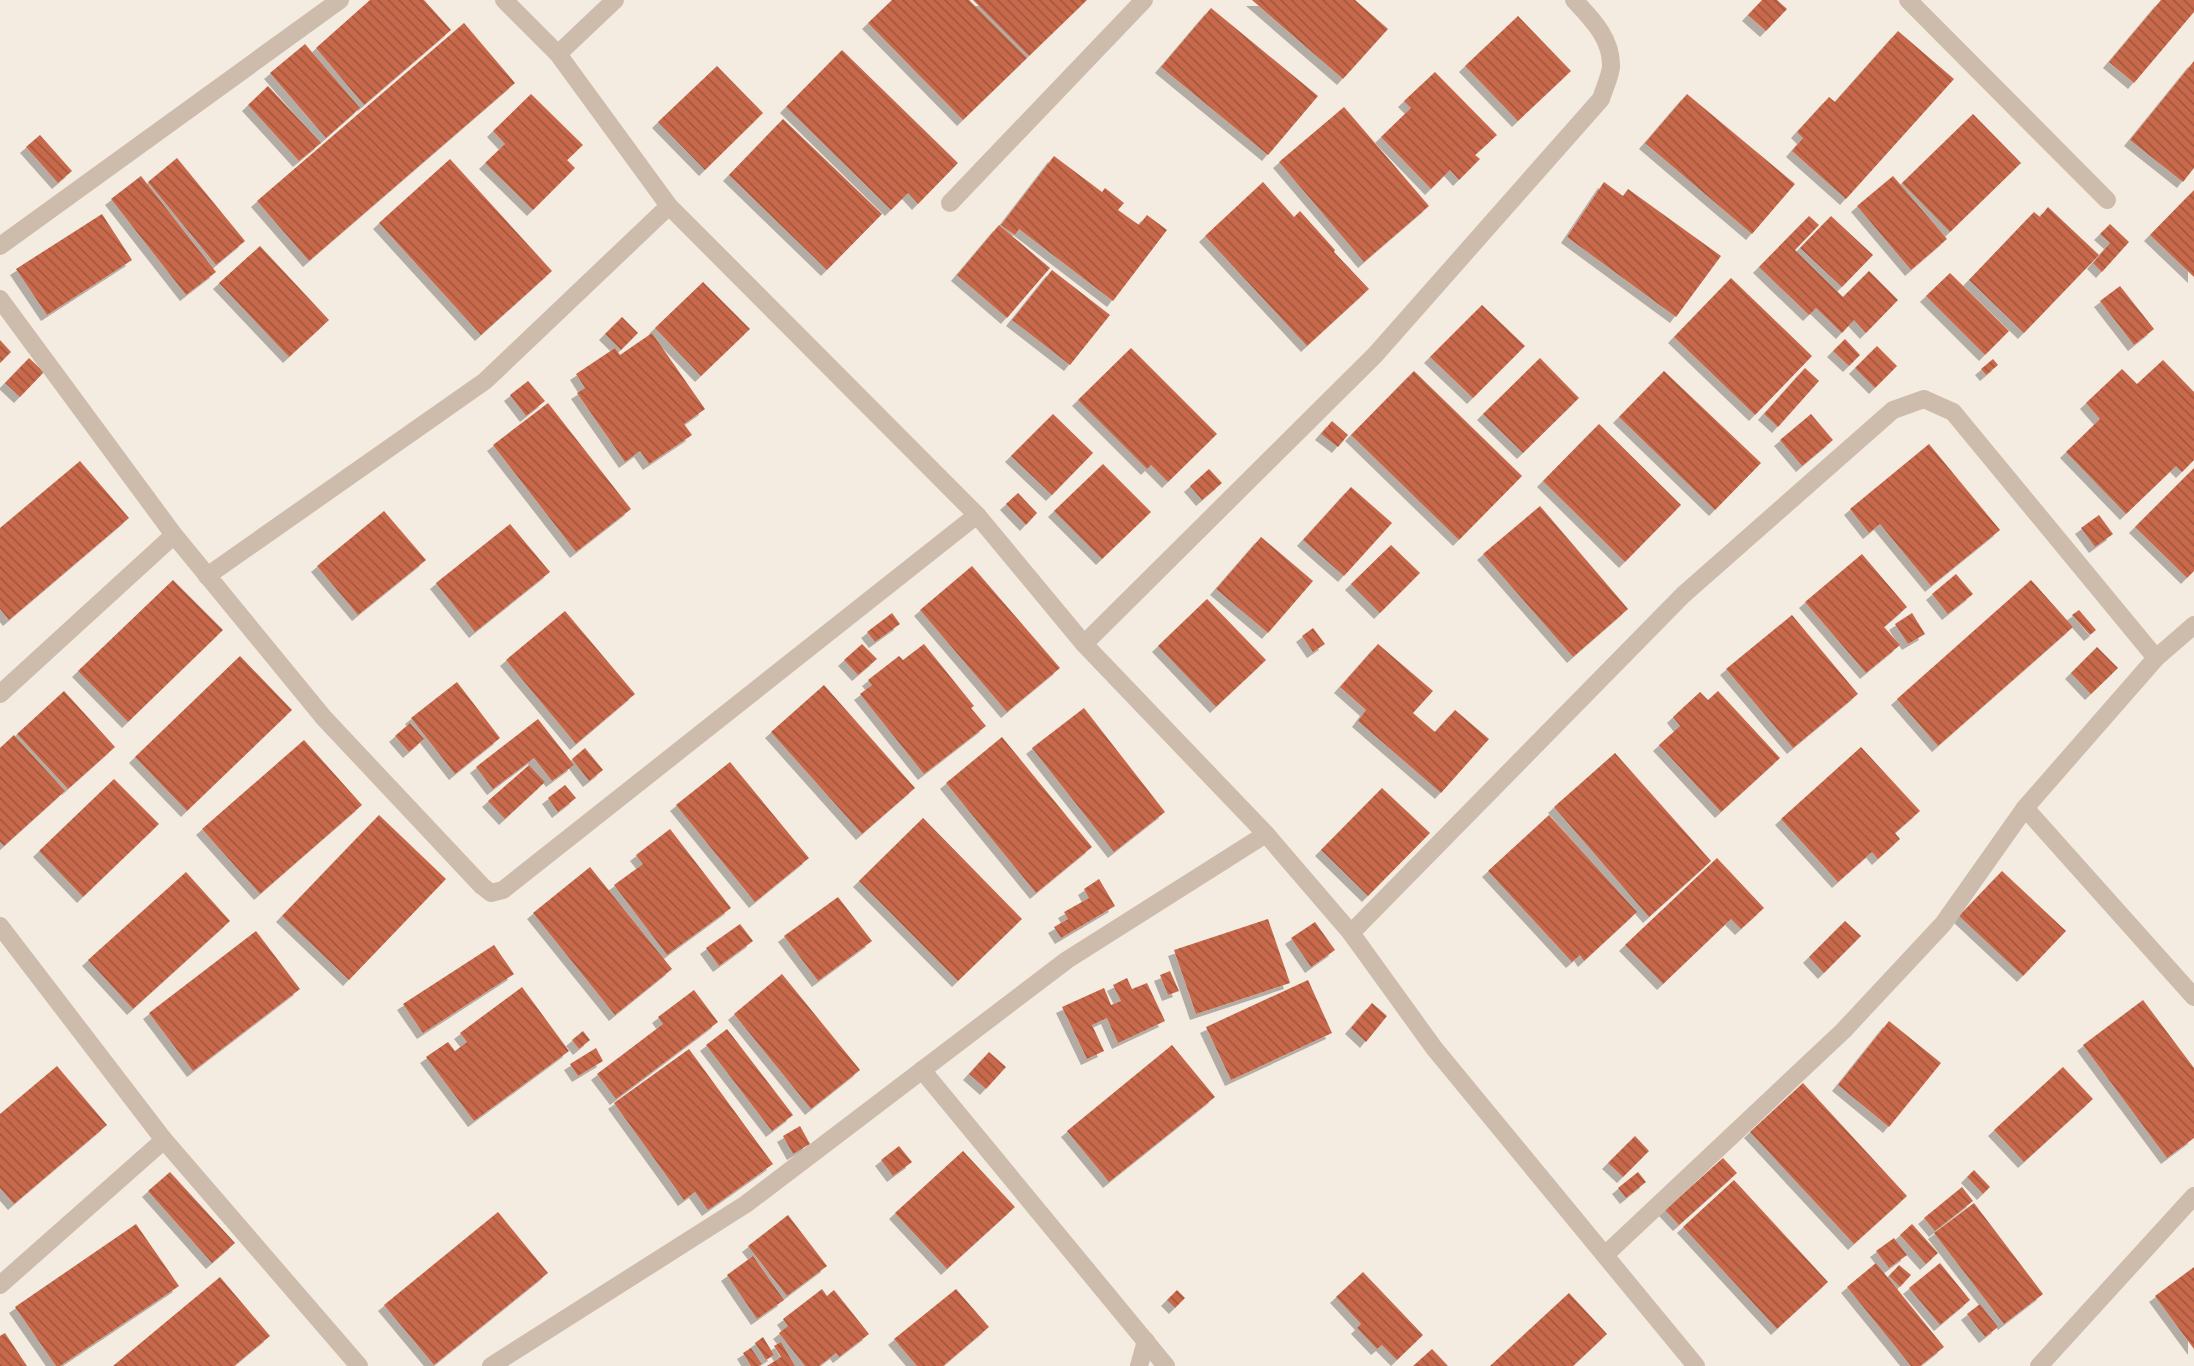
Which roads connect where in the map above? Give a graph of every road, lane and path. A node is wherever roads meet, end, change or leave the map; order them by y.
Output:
1 (340, 0) edge
2 (504, 0) edge
3 (615, 0) edge
4 (1144, 0) edge
5 (1574, 0) edge
6 (1908, 0) edge
7 (558, 54) junction
8 (2107, 200) dead end
9 (950, 203) dead end
10 (669, 206) junction
11 (0, 246) edge
12 (0, 299) edge
13 (977, 515) junction
14 (174, 535) junction
15 (207, 576) junction
16 (2194, 625) edge
17 (1084, 644) junction
18 (2156, 658) junction
19 (0, 694) edge
20 (2025, 808) junction
21 (1266, 834) junction
22 (0, 926) edge
23 (1351, 933) junction
24 (2194, 997) edge
25 (922, 1070) junction
26 (164, 1140) junction
27 (2194, 1196) edge
28 (1605, 1255) junction
29 (0, 1285) edge
30 (1146, 1341) junction
31 (359, 1366) edge
32 (491, 1366) edge
33 (1139, 1366) edge
34 (1166, 1366) edge
35 (1696, 1366) edge
36 (2039, 1366) edge

1 - 11 street
2 - 7 street
3 - 7 street
4 - 9 street
5 - 17 street
6 - 8 street
7 - 10 street
10 - 13 street
10 - 15 street
12 - 14 street
13 - 15 street
13 - 17 street
14 - 15 street
14 - 19 street
16 - 18 street
17 - 21 street
18 - 20 street
18 - 23 street
20 - 24 street
20 - 28 street
21 - 23 street
21 - 25 street
22 - 26 street
23 - 28 street
25 - 30 street
25 - 32 street
26 - 29 street
26 - 31 street
27 - 36 street
28 - 35 street
30 - 33 street
30 - 34 street

